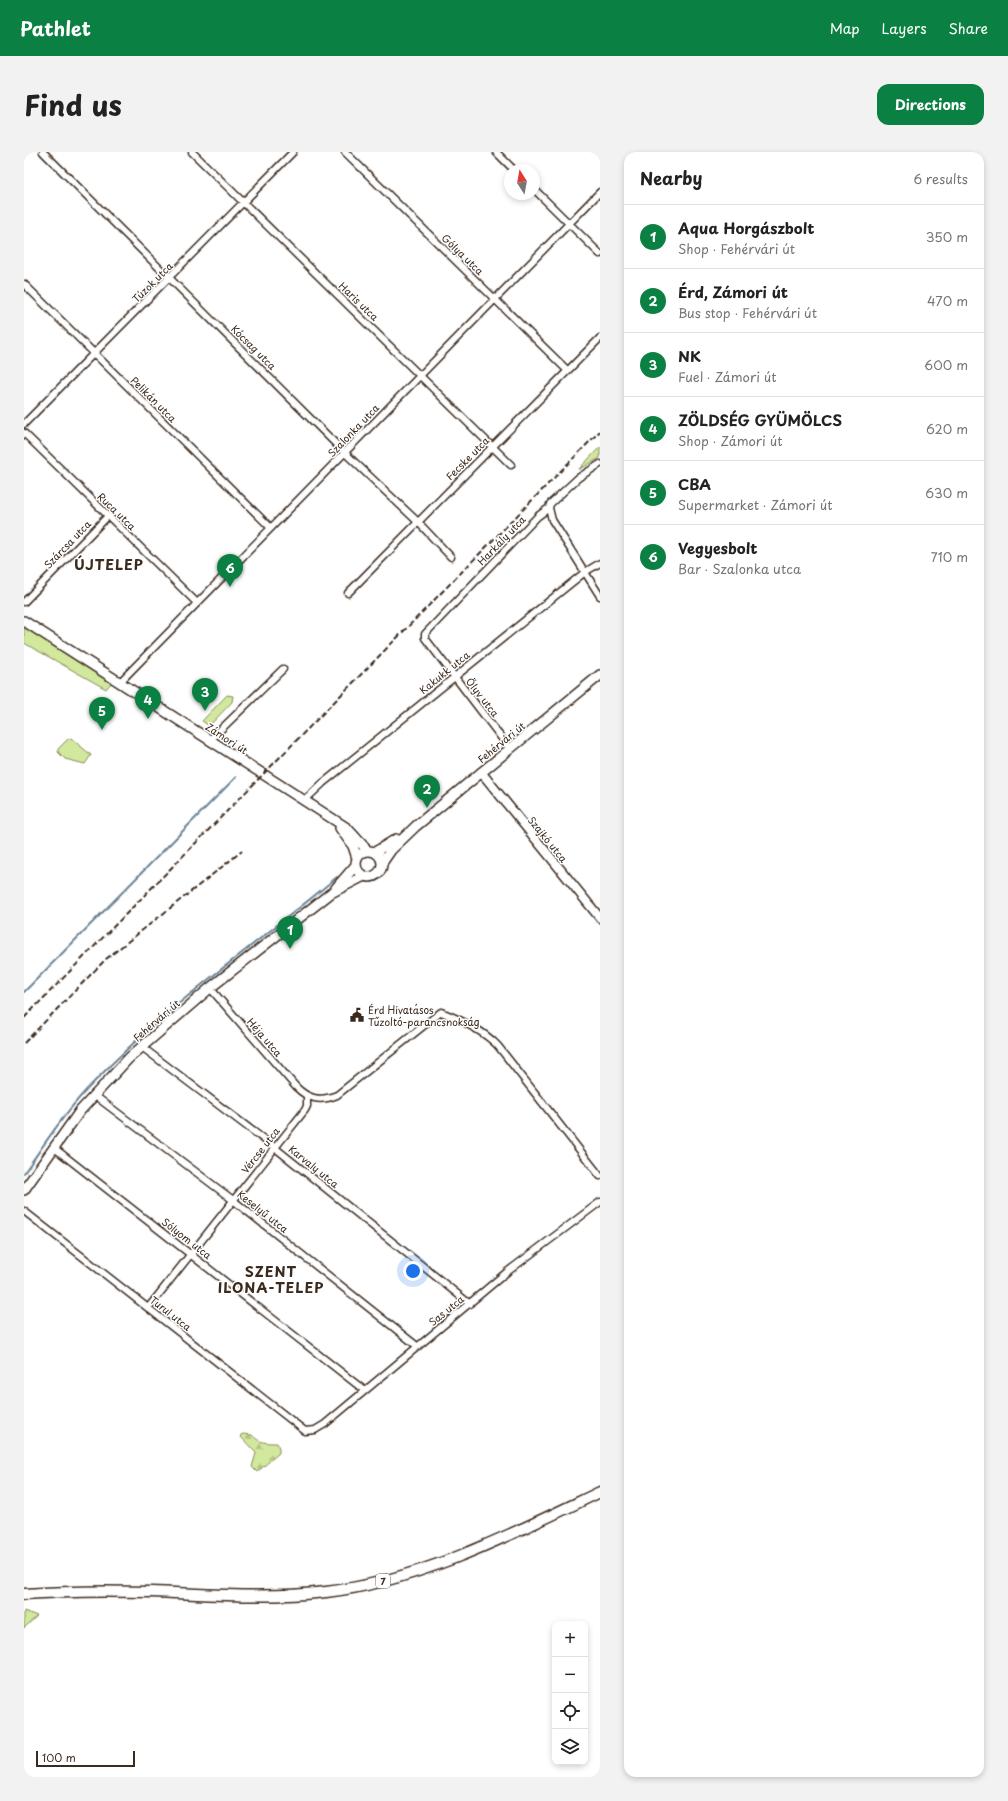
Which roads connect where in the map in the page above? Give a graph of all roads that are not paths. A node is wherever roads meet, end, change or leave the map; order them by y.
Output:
1 (43, 152) edge
2 (192, 152) edge
3 (293, 152) edge
4 (344, 152) edge
5 (496, 152) edge
6 (508, 164) edge
7 (600, 192) edge
8 (540, 195) edge
9 (244, 202) junction
10 (569, 224) junction
11 (600, 254) edge
12 (171, 278) junction
13 (24, 284) edge
14 (495, 299) junction
15 (600, 338) edge
16 (94, 353) junction
17 (567, 370) junction
18 (421, 375) junction
19 (24, 424) edge
20 (24, 433) edge
21 (493, 446) junction
22 (345, 453) junction
23 (600, 464) edge
24 (511, 465) dead end
25 (549, 508) junction
26 (108, 516) junction
27 (418, 522) junction
28 (270, 528) junction
29 (451, 557) dead end
30 (600, 563) edge
31 (585, 572) junction
32 (348, 593) dead end
33 (600, 596) edge
34 (24, 602) edge
35 (197, 603) junction
36 (24, 621) edge
37 (425, 638) joint
38 (283, 669) dead end
39 (600, 675) edge
40 (454, 676) junction
41 (120, 682) junction
42 (210, 740) junction
43 (510, 749) junction
44 (481, 772) junction
45 (304, 801) junction
46 (337, 823) junction
47 (416, 826) junction
48 (371, 852) junction
49 (357, 862) junction
50 (382, 863) junction
51 (364, 876) junction
52 (331, 894) junction
53 (600, 918) edge
54 (210, 988) junction
55 (142, 1047) junction
56 (94, 1094) junction
57 (307, 1096) junction
58 (274, 1147) junction
59 (53, 1148) junction
60 (600, 1176) edge
61 (24, 1190) edge
62 (233, 1200) junction
63 (600, 1202) edge
64 (24, 1211) edge
65 (190, 1254) junction
66 (470, 1304) junction
67 (148, 1308) junction
68 (417, 1346) junction
69 (364, 1390) junction
70 (305, 1431) joint
71 (600, 1492) edge
72 (24, 1594) edge

1 - 12 street, Kócsag utca
2 - 9 street, Haris utca
3 - 9 street, Túzok utca
4 - 14 street, Gólya utca
5 - 6 street
7 - 10 street, Szalonka utca
8 - 10 street
9 - 12 street, Túzok utca
9 - 18 street, Haris utca
10 - 11 street
10 - 14 street, Szalonka utca
12 - 16 street, Túzok utca
12 - 22 street, Kócsag utca
13 - 16 street, Pelikán utca
14 - 17 street, Gólya utca
14 - 18 street, Szalonka utca
15 - 17 street, Fecske utca
16 - 19 street, Túzok utca
16 - 28 street, Pelikán utca
17 - 21 street, Fecske utca
18 - 21 street, Haris utca
18 - 22 street, Szalonka utca
20 - 26 street, Ruca utca
21 - 24 street, Haris utca
21 - 27 street, Fecske utca
22 - 27 street, Kócsag utca
22 - 28 street, Szalonka utca
23 - 25 street, Harkály utca
25 - 31 street
25 - 37 street, Harkály utca
26 - 34 street, Szárcsa utca
26 - 35 street, Ruca utca
27 - 29 street, Kócsag utca
27 - 32 street, Fecske utca
28 - 35 street, Szalonka utca
30 - 31 street, Kakukk utca
31 - 33 street
31 - 40 street, Kakukk utca
35 - 41 street, Szalonka utca
36 - 41 main road, Zámori út
37 - 40 street, Ölyv utca
38 - 42 street
39 - 43 main road, Fehérvári út
40 - 43 street, Ölyv utca
40 - 45 street, Kakukk utca
41 - 42 main road, Zámori út
42 - 45 main road, Zámori út
43 - 44 main road, Fehérvári út
44 - 47 main road, Fehérvári út
44 - 53 street, Szajkó utca
45 - 46 main road, Zámori út
46 - 48 main road, Zámori út
46 - 49 main road, Zámori út
47 - 48 main road, Fehérvári út
47 - 50 main road, Fehérvári út
48 - 49 main road
48 - 50 main road
49 - 51 main road
49 - 52 main road, Fehérvári út
50 - 51 main road
51 - 52 main road, Fehérvári út
52 - 54 main road, Fehérvári út
54 - 55 main road, Fehérvári út
54 - 57 street, Héja utca
55 - 56 main road, Fehérvári út
55 - 58 street, Karvaly utca
56 - 59 main road, Fehérvári út
56 - 62 street, Keselyű utca
57 - 58 street, Vércse utca
57 - 60 street
58 - 62 street, Vércse utca
58 - 66 street, Karvaly utca
59 - 61 main road, Fehérvári út
59 - 65 street, Sólyom utca
62 - 65 street, Vércse utca
62 - 68 street, Keselyű utca
63 - 66 street, Sas utca
64 - 67 street, Turul utca
65 - 67 street, Vércse utca
65 - 69 street, Sólyom utca
66 - 68 street, Sas utca
67 - 70 street, Turul utca
68 - 69 street, Sas utca
69 - 70 street, Sas utca
71 - 72 main road, 7

